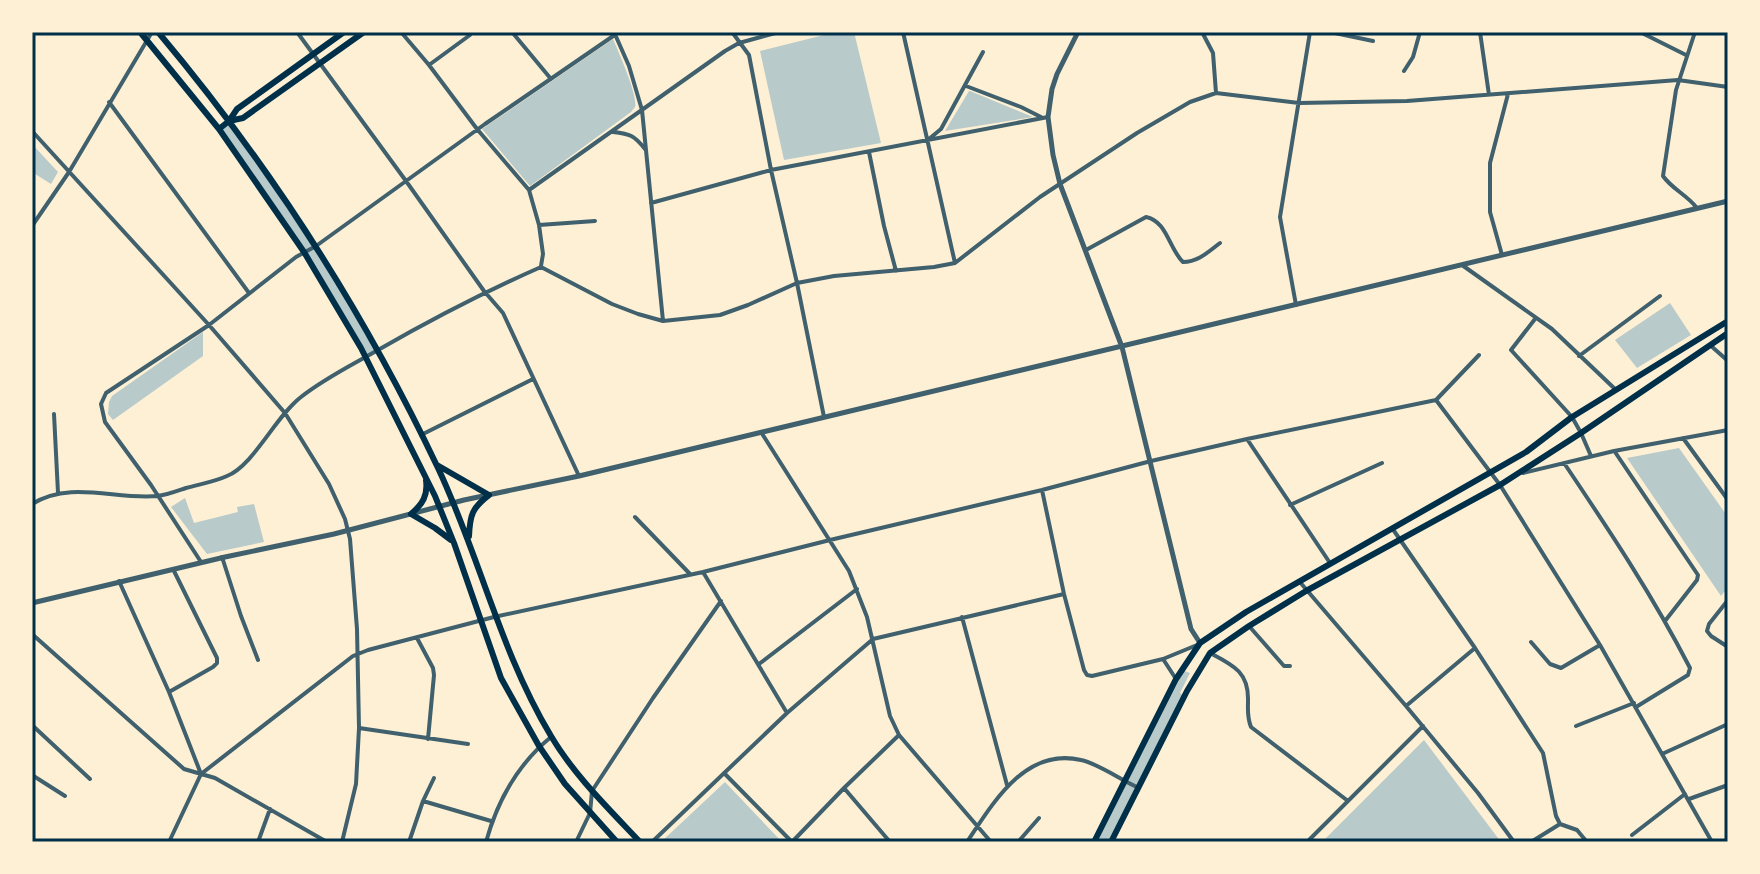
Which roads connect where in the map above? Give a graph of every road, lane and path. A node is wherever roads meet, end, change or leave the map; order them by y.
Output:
1 (140, 32) edge
2 (155, 32) edge
3 (297, 32) edge
4 (344, 32) edge
5 (364, 32) edge
6 (401, 32) edge
7 (512, 32) edge
8 (732, 32) edge
9 (779, 32) edge
10 (903, 32) edge
11 (1078, 32) edge
12 (1202, 32) edge
13 (1310, 32) edge
14 (1330, 32) edge
15 (1420, 32) edge
16 (1480, 32) edge
17 (1640, 32) edge
18 (1695, 32) edge
19 (616, 33) edge
20 (470, 35) dead end
21 (146, 40) junction
22 (1373, 41) dead end
23 (739, 43) junction
24 (983, 52) dead end
25 (313, 54) junction
26 (1686, 55) junction
27 (320, 64) junction
28 (429, 65) junction
29 (1404, 71) dead end
30 (551, 79) junction
31 (1678, 80) junction
32 (966, 86) junction
33 (1728, 87) edge
34 (1216, 93) junction
35 (1508, 94) junction
36 (1489, 95) junction
37 (109, 102) junction
38 (1299, 103) junction
39 (642, 110) junction
40 (1046, 117) junction
41 (229, 121) junction
42 (219, 129) junction
43 (477, 129) junction
44 (32, 131) edge
45 (610, 132) junction
46 (927, 141) junction
47 (647, 152) junction
48 (869, 152) junction
49 (771, 170) junction
50 (69, 172) junction
51 (406, 181) junction
52 (1060, 184) junction
53 (529, 190) junction
54 (1728, 201) edge
55 (651, 203) junction
56 (1696, 207) junction
57 (595, 221) dead end
58 (539, 225) junction
59 (32, 226) edge
60 (1220, 243) dead end
61 (316, 246) junction
62 (1086, 250) junction
63 (304, 252) junction
64 (1502, 255) junction
65 (955, 263) junction
66 (1462, 265) junction
67 (541, 267) junction
68 (896, 271) junction
69 (797, 283) junction
70 (484, 291) junction
71 (249, 293) junction
72 (1660, 296) dead end
73 (1296, 305) junction
74 (1536, 318) junction
75 (663, 321) junction
76 (1728, 321) edge
77 (209, 325) junction
78 (1728, 333) edge
79 (1710, 345) junction
80 (1122, 347) junction
81 (377, 350) junction
82 (1479, 355) dead end
83 (366, 356) junction
84 (1579, 356) junction
85 (1728, 361) edge
86 (533, 379) junction
87 (1615, 389) junction
88 (1436, 400) junction
89 (285, 413) junction
90 (54, 414) dead end
91 (824, 417) junction
92 (1572, 417) junction
93 (1728, 430) edge
94 (761, 432) junction
95 (1581, 433) junction
96 (421, 435) junction
97 (1683, 438) junction
98 (1247, 439) junction
99 (1614, 451) junction
100 (1591, 456) junction
101 (1151, 461) junction
102 (1382, 463) dead end
103 (1564, 463) junction
104 (437, 465) junction
105 (425, 472) junction
106 (1492, 472) junction
107 (1517, 474) junction
108 (579, 476) junction
109 (1500, 485) junction
110 (1042, 490) junction
111 (58, 493) junction
112 (489, 495) junction
113 (159, 496) junction
114 (1728, 500) edge
115 (454, 502) junction
116 (32, 504) edge
117 (1290, 505) junction
118 (440, 506) junction
119 (411, 514) junction
120 (635, 517) dead end
121 (1392, 528) junction
122 (348, 531) junction
123 (830, 540) junction
124 (1399, 540) junction
125 (469, 542) junction
126 (454, 543) junction
127 (222, 557) junction
128 (201, 562) junction
129 (1330, 563) junction
130 (173, 569) junction
131 (703, 572) junction
132 (690, 574) junction
133 (119, 581) junction
134 (1299, 581) junction
135 (857, 589) junction
136 (1306, 591) junction
137 (1064, 594) junction
138 (1728, 600) edge
139 (721, 601) junction
140 (32, 603) edge
141 (494, 617) junction
142 (962, 617) junction
143 (1665, 621) junction
144 (480, 622) junction
145 (1249, 626) junction
146 (32, 634) edge
147 (417, 638) junction
148 (873, 639) junction
149 (1531, 642) dead end
150 (1200, 643) junction
151 (1600, 645) junction
152 (1728, 647) edge
153 (1475, 648) junction
154 (1210, 653) junction
155 (358, 655) junction
156 (1163, 659) junction
157 (258, 660) dead end
158 (759, 664) junction
159 (1290, 666) dead end
160 (1176, 679) junction
161 (169, 692) junction
162 (1635, 705) junction
163 (1406, 706) junction
164 (787, 713) junction
165 (1728, 724) edge
166 (32, 725) edge
167 (1423, 726) junction
168 (1576, 726) dead end
169 (359, 728) junction
170 (899, 735) junction
171 (551, 737) junction
172 (428, 739) junction
173 (468, 744) dead end
174 (539, 746) junction
175 (1662, 754) junction
176 (724, 773) junction
177 (201, 774) junction
178 (32, 775) edge
179 (434, 778) dead end
180 (90, 779) dead end
181 (1124, 781) junction
182 (1728, 785) edge
183 (1007, 786) junction
184 (844, 788) junction
185 (1138, 788) junction
186 (592, 791) junction
187 (65, 796) dead end
188 (1687, 797) junction
189 (423, 801) junction
190 (1348, 801) junction
191 (270, 809) junction
192 (590, 813) junction
193 (1039, 818) dead end
194 (491, 821) junction
195 (1560, 824) junction
196 (977, 827) junction
197 (1632, 835) dead end
198 (169, 842) edge
199 (258, 842) edge
200 (327, 842) edge
201 (342, 842) edge
202 (409, 842) edge
203 (486, 842) edge
204 (576, 842) edge
205 (617, 842) edge
206 (640, 842) edge
207 (652, 842) edge
208 (792, 842) edge
209 (890, 842) edge
210 (967, 842) edge
211 (991, 842) edge
212 (1018, 842) edge
213 (1094, 842) edge
214 (1111, 842) edge
215 (1307, 842) edge
216 (1514, 842) edge
217 (1531, 842) edge
218 (1587, 842) edge
219 (1712, 842) edge

1 - 21 main road
2 - 21 street
2 - 41 main road
3 - 25 street
4 - 25 main road
5 - 27 main road
6 - 28 street
7 - 30 street
8 - 23 street
9 - 23 street
10 - 46 street
11 - 40 street
12 - 34 street
13 - 38 street
14 - 22 street
15 - 29 street
16 - 36 street
17 - 26 street
18 - 26 street
19 - 30 street
19 - 39 street
20 - 28 street
21 - 37 street
21 - 42 main road
23 - 39 street
23 - 49 street
24 - 32 street
25 - 27 street
25 - 41 main road
26 - 31 street
27 - 41 main road
27 - 51 street
28 - 43 street
30 - 43 street
31 - 33 street
31 - 35 street
31 - 56 street
32 - 40 street
32 - 46 street
34 - 38 street
34 - 52 street
35 - 36 street
35 - 64 street
36 - 38 street
37 - 50 street
37 - 71 street
38 - 73 street
39 - 45 street
39 - 47 street
40 - 46 street
40 - 52 street
41 - 42 main road
41 - 61 main road
42 - 63 main road
43 - 51 street
43 - 53 street
44 - 50 street
45 - 47 street
45 - 53 street
46 - 48 street
46 - 65 street
47 - 55 street
48 - 49 street
48 - 68 street
49 - 55 street
49 - 69 street
50 - 59 street
50 - 77 street
51 - 61 street
51 - 70 street
52 - 62 street
52 - 65 street
53 - 58 street
54 - 56 street
55 - 75 street
56 - 64 street
57 - 58 street
58 - 67 street
60 - 62 street
61 - 63 street
61 - 81 main road
62 - 80 street
63 - 71 street
63 - 83 main road
64 - 66 street
65 - 68 street
66 - 73 street
66 - 74 street
67 - 70 street
67 - 75 street
68 - 69 street
69 - 75 street
69 - 91 street
70 - 81 street
70 - 86 street
71 - 77 street
72 - 84 street
73 - 80 street
74 - 84 street
74 - 92 street
76 - 87 main road
77 - 89 street
77 - 113 street
78 - 79 main road
79 - 85 street
79 - 95 main road
80 - 91 street
80 - 101 street
81 - 83 street
81 - 96 main road
82 - 88 street
83 - 89 street
83 - 105 main road
84 - 87 street
86 - 96 street
86 - 108 street
87 - 92 main road
88 - 98 street
88 - 106 street
89 - 113 street
89 - 122 street
90 - 111 street
91 - 94 street
92 - 95 street
92 - 106 main road
93 - 97 street
94 - 108 street
94 - 123 street
95 - 100 street
95 - 107 main road
96 - 104 main road
97 - 99 street
97 - 114 street
98 - 101 street
98 - 117 street
99 - 100 street
99 - 143 street
100 - 103 street
101 - 110 street
101 - 150 street
102 - 117 street
103 - 107 street
103 - 143 street
104 - 112 main road
104 - 115 main road
105 - 118 main road
105 - 119 main road
106 - 109 street
106 - 121 main road
107 - 109 main road
108 - 112 street
109 - 124 main road
109 - 151 street
110 - 123 street
110 - 137 street
111 - 113 street
111 - 116 street
112 - 115 street
112 - 125 main road
113 - 128 street
115 - 118 street
115 - 125 main road
117 - 129 street
118 - 119 street
118 - 126 main road
119 - 122 street
119 - 126 main road
120 - 132 street
121 - 124 street
121 - 129 main road
122 - 127 street
122 - 155 street
123 - 131 street
123 - 135 street
124 - 136 main road
124 - 153 street
125 - 141 main road
126 - 144 main road
127 - 128 street
127 - 157 street
128 - 130 street
129 - 134 main road
130 - 133 street
130 - 161 street
131 - 132 street
131 - 139 street
132 - 141 street
133 - 140 street
133 - 161 street
134 - 136 street
134 - 150 main road
135 - 148 street
135 - 158 street
136 - 145 main road
136 - 163 street
137 - 142 street
137 - 156 street
138 - 152 street
139 - 158 street
139 - 186 street
141 - 144 street
141 - 171 main road
142 - 148 street
142 - 183 street
143 - 162 street
144 - 147 street
144 - 174 main road
145 - 154 main road
145 - 159 street
146 - 177 street
147 - 155 street
147 - 172 street
148 - 164 street
148 - 170 street
149 - 151 street
150 - 154 main road
150 - 156 street
150 - 160 main road
151 - 162 street
153 - 163 street
153 - 195 street
154 - 185 main road
154 - 190 street
155 - 169 street
155 - 177 street
156 - 160 street
158 - 164 street
160 - 181 main road
161 - 177 street
162 - 168 street
162 - 175 street
163 - 167 street
164 - 176 street
165 - 175 street
166 - 180 street
167 - 190 street
167 - 216 street
169 - 172 street
169 - 201 street
170 - 184 street
170 - 196 street
171 - 174 street
171 - 186 main road
172 - 173 street
174 - 192 main road
174 - 194 street
175 - 188 street
176 - 207 street
176 - 208 street
177 - 191 street
177 - 198 street
178 - 187 street
179 - 189 street
181 - 183 street
181 - 185 street
181 - 213 main road
182 - 188 street
183 - 196 street
184 - 208 street
184 - 209 street
185 - 214 main road
186 - 192 street
186 - 206 main road
188 - 197 street
188 - 219 street
189 - 194 street
189 - 202 street
190 - 215 street
191 - 199 street
191 - 200 street
192 - 204 street
192 - 205 main road
193 - 212 street
194 - 203 street
195 - 217 street
195 - 218 street
196 - 210 street
196 - 211 street

